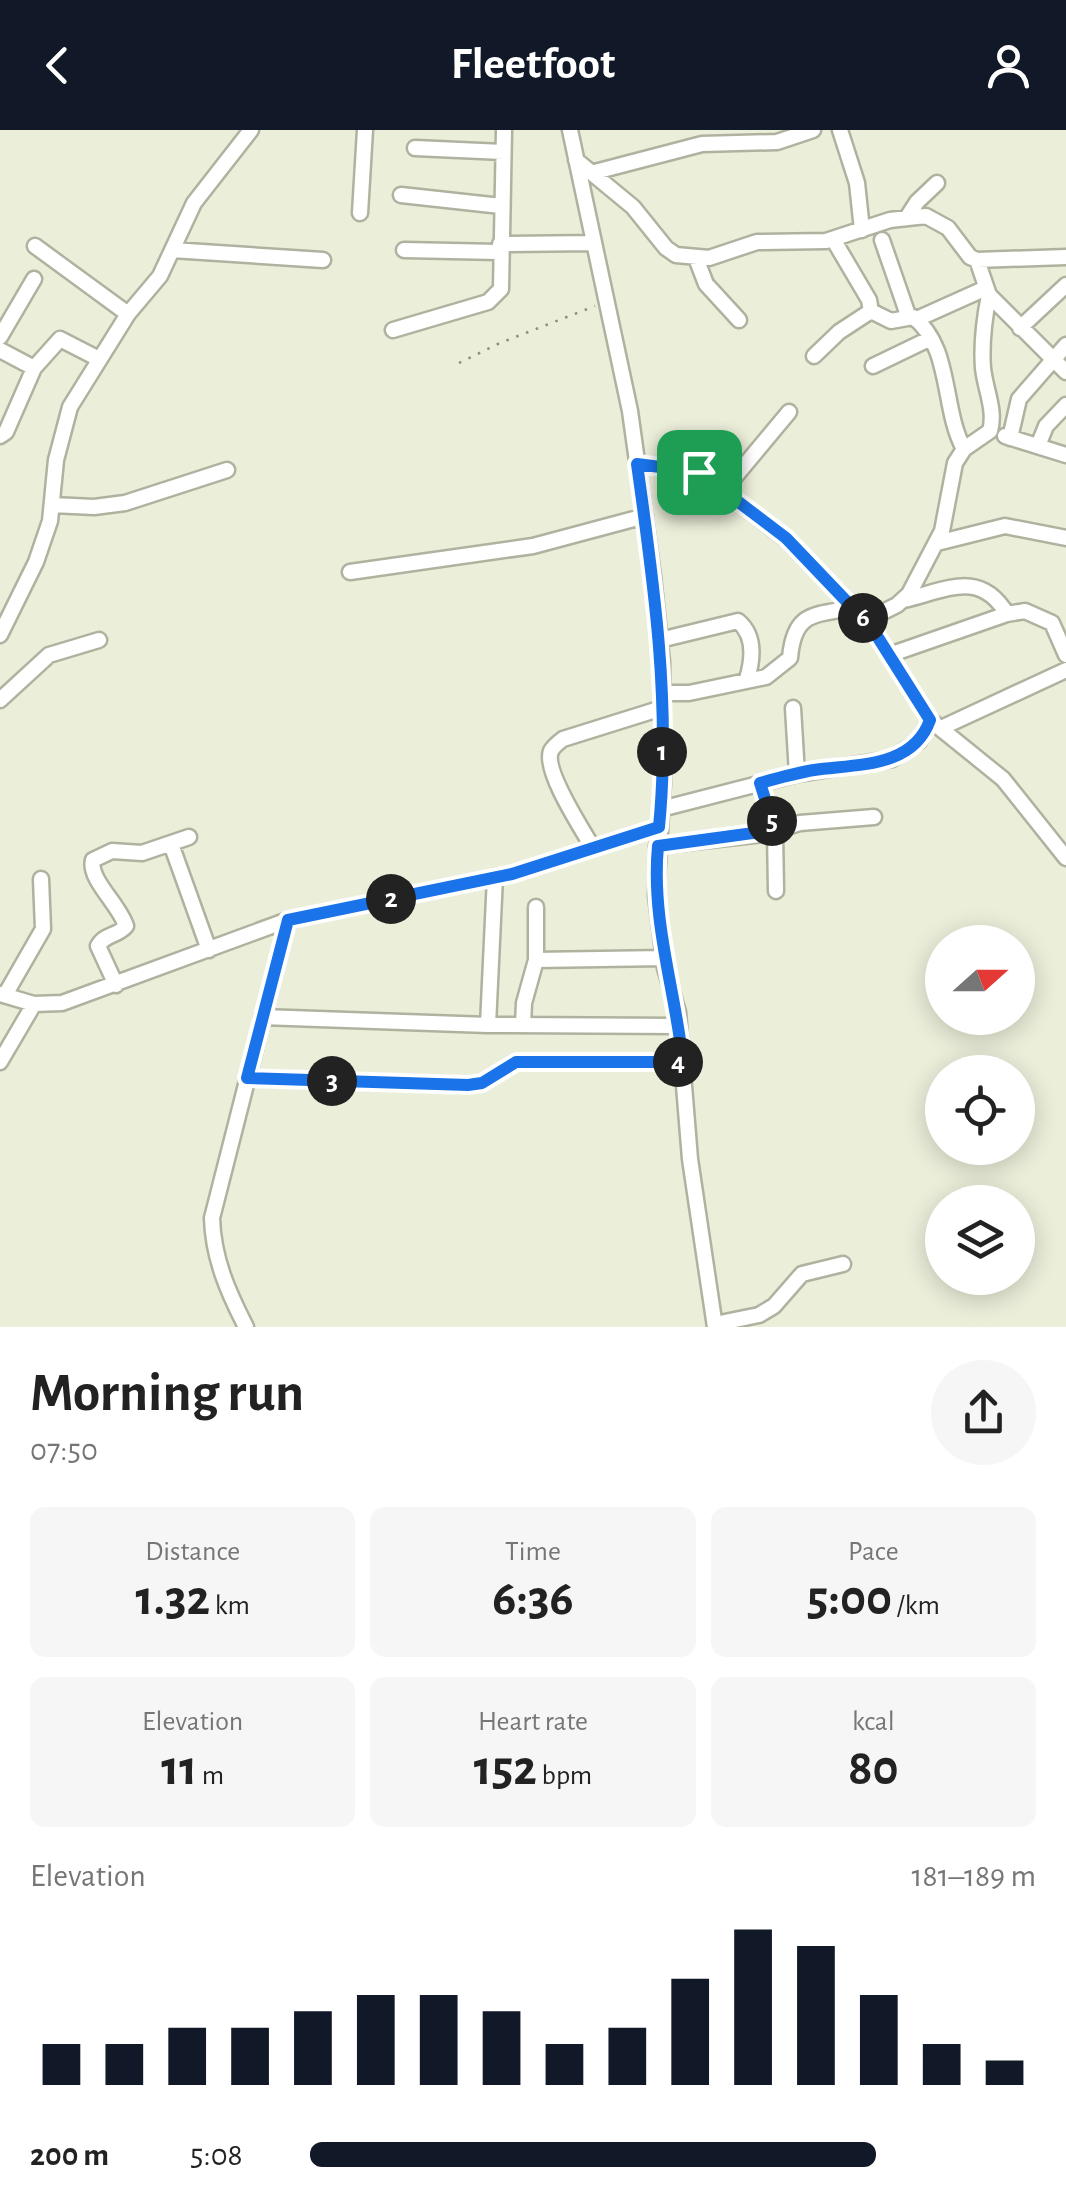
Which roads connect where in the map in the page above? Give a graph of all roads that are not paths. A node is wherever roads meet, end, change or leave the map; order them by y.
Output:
1 (251, 130) edge
2 (366, 130) edge
3 (504, 130) edge
4 (570, 130) edge
5 (813, 130) edge
6 (840, 130) edge
7 (414, 148) dead end
8 (503, 152) junction
9 (576, 160) junction
10 (591, 173) junction
11 (937, 183) dead end
12 (401, 195) dead end
13 (501, 206) junction
14 (360, 213) dead end
15 (908, 216) junction
16 (862, 230) junction
17 (834, 240) junction
18 (882, 240) dead end
19 (592, 242) junction
20 (34, 246) dead end
21 (500, 248) junction
22 (172, 250) junction
23 (404, 250) dead end
24 (1066, 257) edge
25 (696, 258) junction
26 (322, 260) dead end
27 (977, 260) junction
28 (34, 279) dead end
29 (1066, 285) edge
30 (987, 291) junction
31 (871, 311) junction
32 (128, 314) junction
33 (913, 319) junction
34 (740, 320) dead end
35 (1020, 328) junction
36 (392, 330) dead end
37 (0, 337) edge
38 (929, 339) junction
39 (1066, 345) edge
40 (0, 350) edge
41 (814, 356) dead end
42 (99, 360) junction
43 (1053, 360) junction
44 (873, 366) dead end
45 (34, 368) junction
46 (1066, 372) edge
47 (1066, 405) edge
48 (789, 412) dead end
49 (990, 432) junction
50 (0, 436) edge
51 (1010, 438) junction
52 (1038, 446) junction
53 (964, 448) junction
54 (1066, 455) edge
55 (637, 464) junction
56 (227, 470) dead end
57 (724, 490) junction
58 (52, 505) junction
59 (645, 516) junction
60 (1066, 538) edge
61 (937, 544) junction
62 (350, 572) dead end
63 (0, 595) edge
64 (904, 600) junction
65 (16, 604) junction
66 (853, 608) junction
67 (1007, 614) junction
68 (865, 621) junction
69 (0, 635) edge
70 (100, 640) dead end
71 (660, 640) junction
72 (889, 655) junction
73 (1066, 655) edge
74 (1066, 670) edge
75 (747, 679) junction
76 (0, 700) edge
77 (662, 700) junction
78 (793, 708) dead end
79 (935, 724) junction
80 (796, 774) junction
81 (760, 783) junction
82 (661, 809) junction
83 (874, 817) dead end
84 (659, 827) junction
85 (775, 830) junction
86 (189, 838) dead end
87 (170, 844) junction
88 (658, 846) junction
89 (592, 848) junction
90 (1066, 858) edge
91 (495, 877) junction
92 (41, 879) dead end
93 (776, 891) dead end
94 (536, 907) dead end
95 (288, 920) junction
96 (209, 950) junction
97 (664, 958) junction
98 (536, 960) junction
99 (116, 985) junction
100 (2, 995) edge
101 (34, 1004) junction
102 (262, 1017) junction
103 (488, 1024) junction
104 (523, 1025) junction
105 (679, 1026) junction
106 (0, 1060) edge
107 (683, 1062) junction
108 (247, 1078) junction
109 (843, 1264) dead end
110 (715, 1326) edge
111 (246, 1327) edge

1 - 22 street
2 - 14 street
3 - 8 street
4 - 9 street
5 - 10 street
6 - 16 street
7 - 8 street
8 - 13 street
9 - 10 street
9 - 19 street
10 - 25 street
11 - 15 street
12 - 13 street
13 - 21 street
15 - 16 street
15 - 27 street
16 - 17 street
17 - 25 street
17 - 31 street
18 - 33 street
19 - 21 street
19 - 55 street
20 - 32 street
21 - 23 street
21 - 36 street
22 - 26 street
22 - 32 street
24 - 27 street
25 - 34 street
27 - 30 street
28 - 37 street
29 - 35 street
30 - 33 street
30 - 35 street
30 - 49 street
31 - 33 street
31 - 41 street
32 - 42 street
33 - 38 street
35 - 43 street
38 - 44 street
38 - 53 street
39 - 43 street
40 - 45 street
42 - 45 street
42 - 58 street
43 - 46 street
43 - 51 street
45 - 50 street
47 - 52 street
48 - 57 street
49 - 51 street
49 - 53 street
51 - 52 street
52 - 54 street
53 - 61 street
55 - 57 street
55 - 59 street
56 - 58 street
57 - 66 street
58 - 65 street
59 - 62 street
59 - 71 street
60 - 61 street
61 - 64 street
63 - 65 street
64 - 67 street
64 - 68 street
65 - 69 street
66 - 68 street
66 - 75 street
67 - 72 street
67 - 73 street
68 - 72 street
70 - 76 street
71 - 75 street
71 - 77 street
72 - 79 street
74 - 79 street
75 - 77 street
77 - 82 street
77 - 89 street
78 - 80 street
79 - 80 street
79 - 90 street
80 - 81 street
81 - 82 street
81 - 85 street
82 - 84 street
83 - 85 street
84 - 88 street
84 - 89 street
85 - 88 street
85 - 93 street
86 - 87 street
87 - 96 street
87 - 99 street
88 - 97 street
89 - 91 street
91 - 95 street
91 - 103 street
92 - 100 street
94 - 98 street
95 - 96 street
95 - 102 street
96 - 99 street
97 - 98 street
97 - 105 street
98 - 104 street
99 - 101 street
100 - 101 street
101 - 106 street
102 - 103 street
102 - 108 street
103 - 104 street
104 - 105 street
105 - 107 street
107 - 108 street
107 - 110 street
108 - 111 street
109 - 110 street

